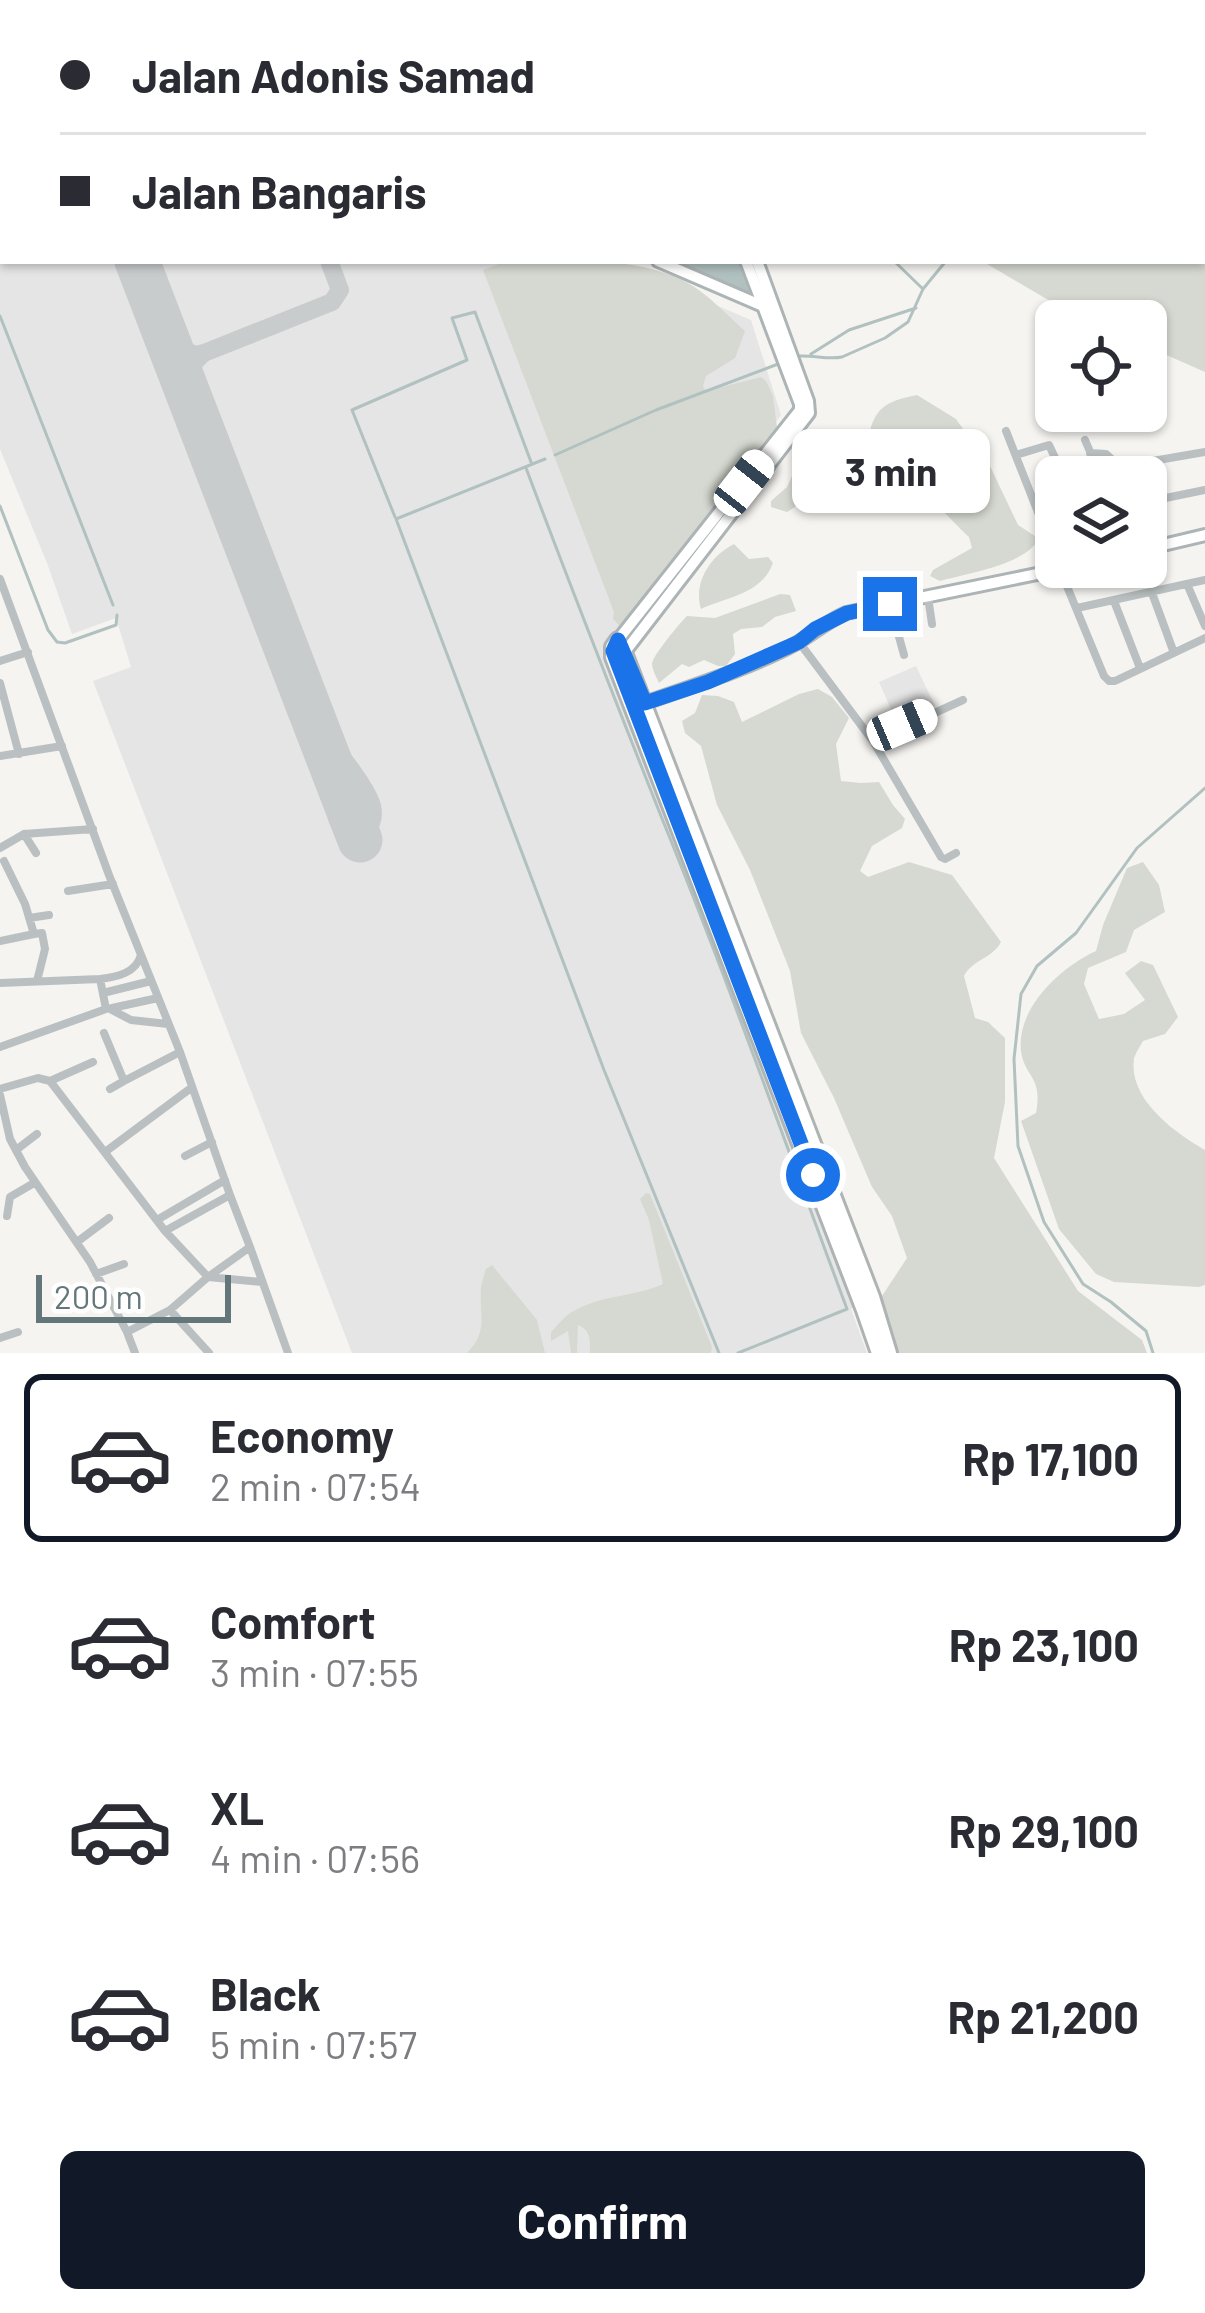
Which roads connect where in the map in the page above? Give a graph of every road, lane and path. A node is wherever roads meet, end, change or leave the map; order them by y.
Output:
1 (665, 264) edge
2 (747, 264) edge
3 (758, 264) edge
4 (768, 306) junction
5 (1006, 431) dead end
6 (1085, 440) dead end
7 (1205, 452) edge
8 (1090, 453) junction
9 (1016, 455) junction
10 (1054, 456) edge
11 (1091, 456) edge
12 (1110, 456) edge
13 (1167, 459) edge
14 (1205, 490) edge
15 (1167, 498) edge
16 (1035, 504) edge
17 (1205, 535) edge
18 (1167, 544) edge
19 (1035, 572) edge
20 (0, 579) edge
21 (1205, 580) edge
22 (1187, 584) junction
23 (1069, 588) edge
24 (1152, 593) junction
25 (928, 597) junction
26 (4, 600) edge
27 (1114, 601) junction
28 (890, 604) junction
29 (1076, 608) junction
30 (932, 624) dead end
31 (1205, 626) edge
32 (1205, 638) edge
33 (799, 642) junction
34 (621, 647) junction
35 (28, 652) junction
36 (1174, 653) junction
37 (904, 656) dead end
38 (0, 661) edge
39 (1140, 668) junction
40 (0, 683) edge
41 (963, 700) dead end
42 (645, 703) junction
43 (873, 741) junction
44 (62, 746) junction
45 (20, 754) junction
46 (0, 756) edge
47 (93, 829) junction
48 (686, 830) junction
49 (24, 834) junction
50 (0, 848) edge
51 (36, 853) dead end
52 (956, 854) dead end
53 (4, 861) dead end
54 (113, 884) junction
55 (68, 891) dead end
56 (49, 915) dead end
57 (29, 918) junction
58 (34, 934) junction
59 (0, 941) edge
60 (141, 955) junction
61 (100, 979) junction
62 (37, 981) junction
63 (151, 981) junction
64 (0, 983) edge
65 (103, 993) junction
66 (158, 998) junction
67 (108, 1009) junction
68 (169, 1024) junction
69 (104, 1033) dead end
70 (0, 1047) edge
71 (180, 1052) junction
72 (93, 1062) dead end
73 (50, 1081) junction
74 (124, 1082) junction
75 (190, 1088) junction
76 (110, 1089) dead end
77 (0, 1092) edge
78 (37, 1134) dead end
79 (212, 1142) junction
80 (16, 1150) junction
81 (105, 1152) junction
82 (185, 1156) dead end
83 (225, 1180) junction
84 (34, 1183) junction
85 (230, 1195) junction
86 (7, 1216) dead end
87 (109, 1218) dead end
88 (157, 1220) junction
89 (165, 1231) junction
90 (77, 1242) junction
91 (250, 1247) junction
92 (124, 1264) dead end
93 (96, 1274) junction
94 (208, 1277) junction
95 (262, 1282) junction
96 (170, 1310) junction
97 (18, 1332) dead end
98 (128, 1332) junction
99 (0, 1339) edge
100 (135, 1353) edge
101 (209, 1353) edge
102 (288, 1353) edge
103 (879, 1353) edge
104 (890, 1353) edge

1 - 4 street
2 - 4 street
3 - 4 street
4 - 34 street
5 - 9 street
6 - 8 street
7 - 13 street
8 - 11 street
8 - 12 street
9 - 10 street
9 - 16 street
14 - 15 street
17 - 18 street
19 - 25 street
20 - 26 street
21 - 22 street
22 - 24 street
22 - 31 street
23 - 29 street
24 - 27 street
24 - 36 street
25 - 28 street
25 - 30 street
26 - 35 street
27 - 29 street
27 - 39 street
28 - 33 street
28 - 37 street
29 - 39 street
32 - 36 street
33 - 42 street
33 - 43 street
34 - 42 highway
34 - 48 highway
35 - 38 street
35 - 44 street
36 - 39 street
40 - 45 street
41 - 43 street
42 - 48 highway
43 - 52 street
44 - 45 street
44 - 47 street
45 - 46 street
47 - 49 street
47 - 54 street
48 - 103 highway
48 - 104 highway
49 - 50 street
49 - 51 street
53 - 57 street
54 - 55 street
54 - 60 street
56 - 57 street
57 - 58 street
58 - 59 street
58 - 62 street
60 - 61 street
60 - 63 street
61 - 62 street
61 - 65 street
62 - 64 street
63 - 65 street
63 - 66 street
65 - 67 street
66 - 67 street
66 - 68 street
67 - 68 street
67 - 70 street
68 - 71 street
69 - 74 street
71 - 74 street
71 - 75 street
72 - 73 street
73 - 77 street
73 - 81 street
74 - 76 street
75 - 79 street
75 - 81 street
77 - 80 street
78 - 80 street
79 - 82 street
79 - 83 street
80 - 84 street
81 - 88 street
83 - 85 street
83 - 88 street
84 - 86 street
84 - 90 street
85 - 89 street
85 - 91 street
87 - 90 street
88 - 89 street
89 - 94 street
90 - 93 street
91 - 94 street
91 - 95 street
92 - 93 street
93 - 98 street
94 - 95 street
94 - 96 street
95 - 102 street
96 - 98 street
96 - 101 street
97 - 99 street
98 - 100 street

